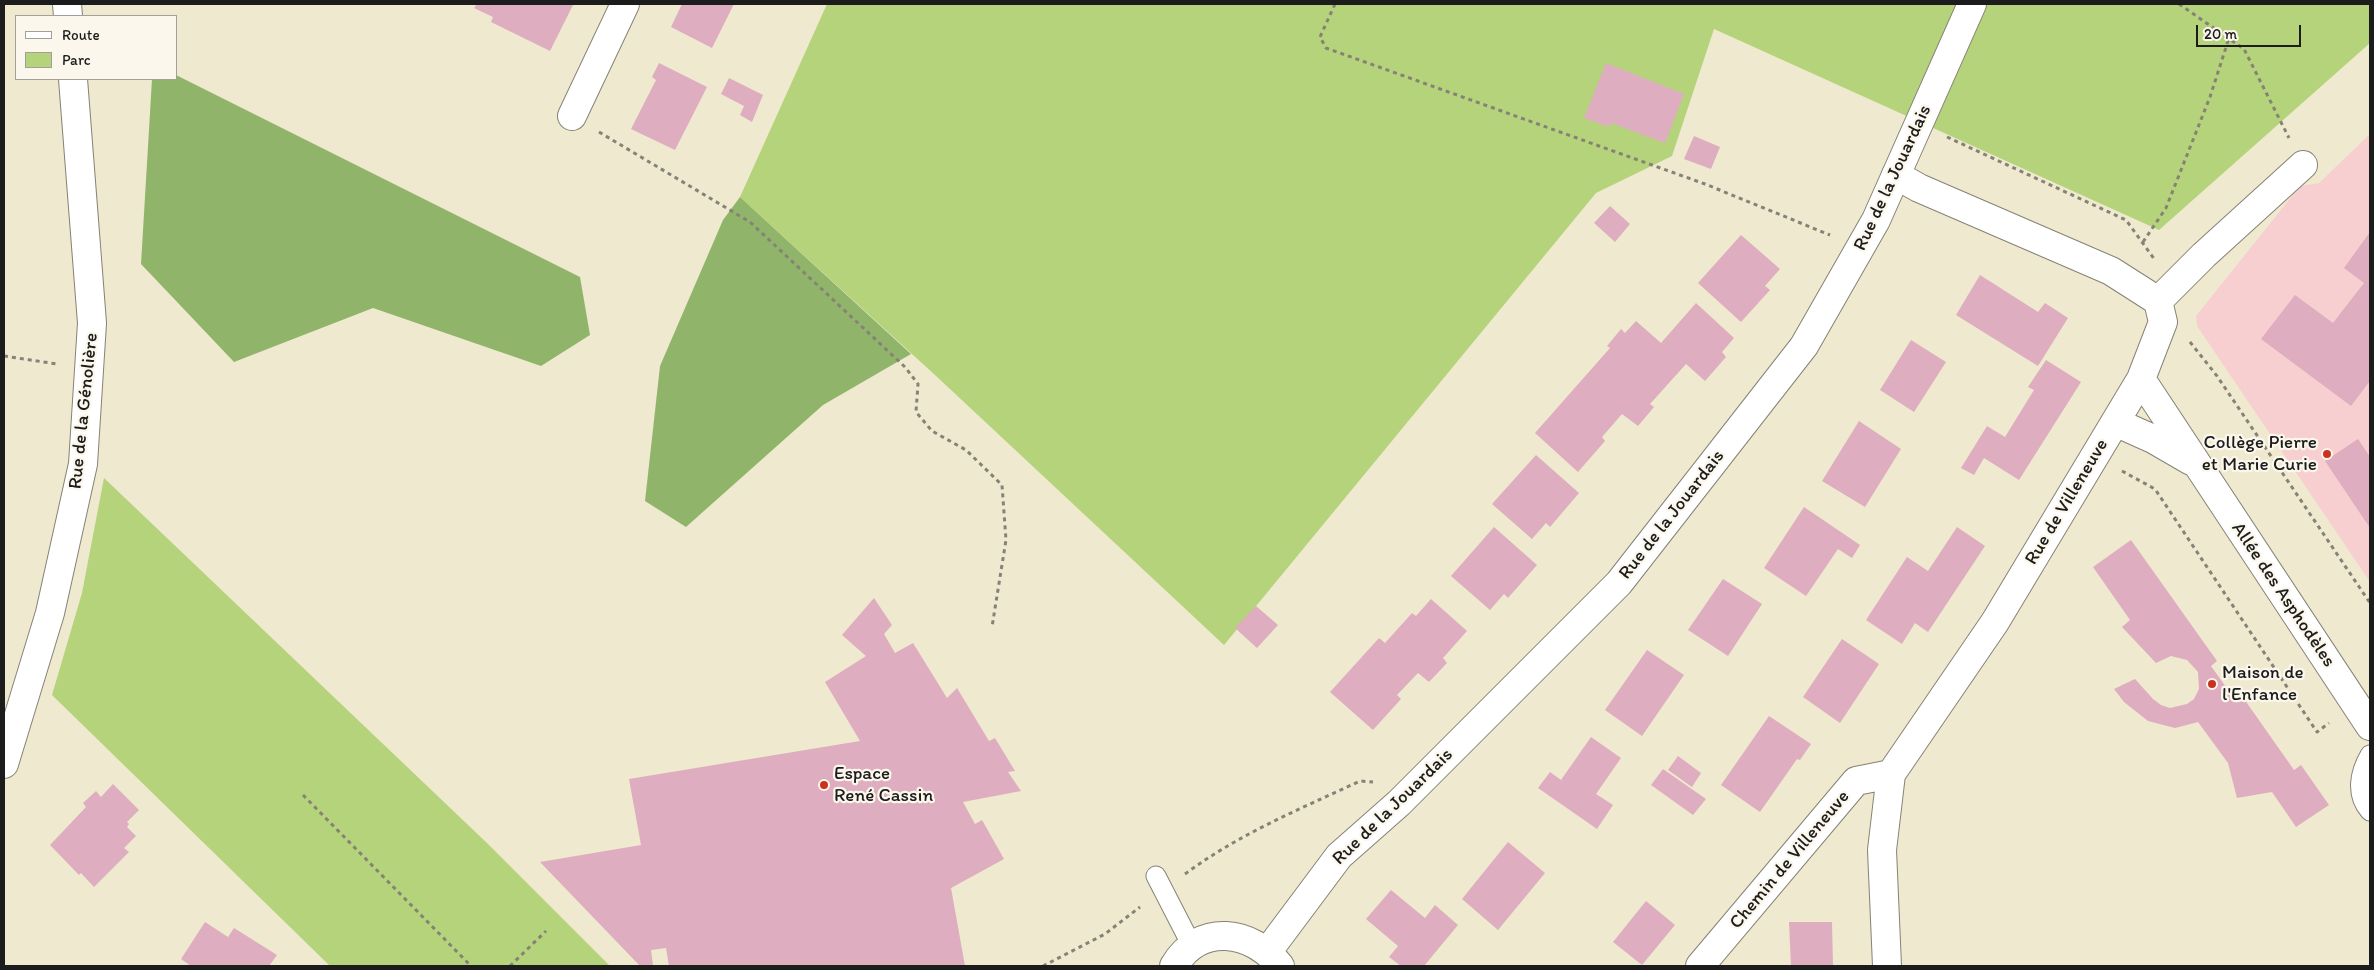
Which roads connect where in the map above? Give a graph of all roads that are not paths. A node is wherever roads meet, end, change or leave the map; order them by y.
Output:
1 (625, 4) edge
2 (1972, 4) edge
3 (73, 80) edge
4 (572, 116) road end
5 (2303, 165) road end
6 (1896, 175) junction
7 (2164, 295) junction
8 (2140, 379) junction
9 (2115, 422) junction
10 (2196, 465) junction
11 (2370, 726) edge
12 (2370, 755) edge
13 (4, 764) edge
14 (1891, 774) junction
15 (2370, 811) edge
16 (1160, 883) road end
17 (1192, 946) junction
18 (1274, 959) edge
19 (1174, 966) edge
20 (1700, 966) edge
21 (1887, 966) edge

1 - 4 street
2 - 6 street, Rue de la Jouardais
3 - 13 street, Rue de la Génolière
5 - 7 street
6 - 7 street
6 - 18 street, Rue de la Jouardais
7 - 8 street, Rue de Villeneuve
8 - 9 street, Rue de Villeneuve
8 - 10 street, Allée des Asphodèles
9 - 10 street, Allée des Asphodèles
9 - 14 street, Rue de Villeneuve
10 - 11 street, Allée des Asphodèles
12 - 15 lane
14 - 20 street, Chemin de Villeneuve
14 - 21 street, Rue de Villeneuve
16 - 17 lane
17 - 18 street
17 - 19 street

